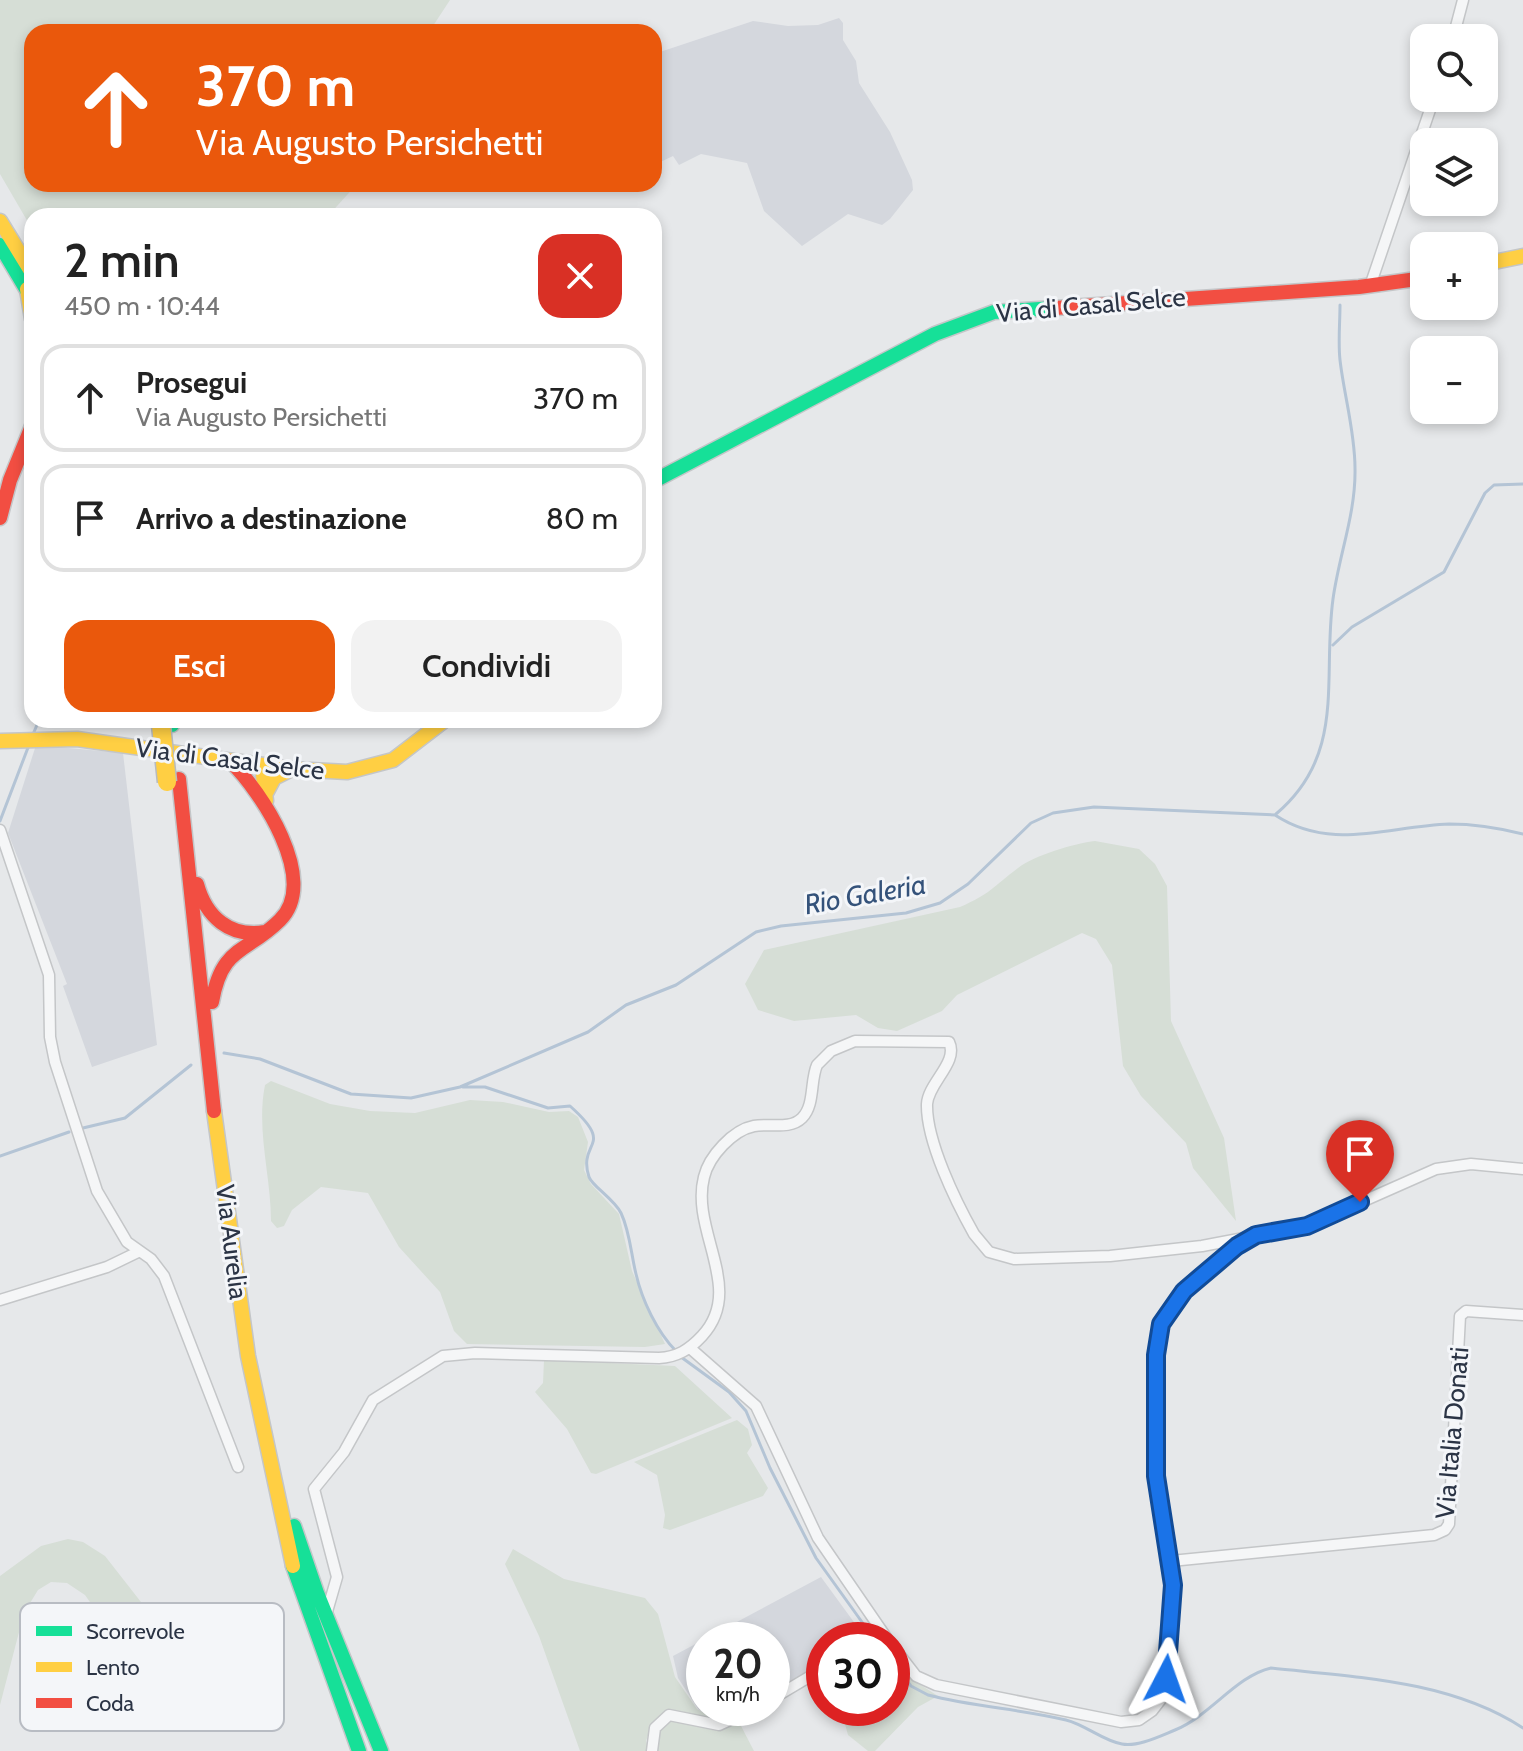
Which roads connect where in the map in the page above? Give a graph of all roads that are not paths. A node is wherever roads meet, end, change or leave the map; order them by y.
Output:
1 (1463, 0) edge
2 (1457, 24) edge
3 (1429, 112) edge
4 (0, 213) edge
5 (3, 234) edge
6 (1523, 256) edge
7 (1498, 261) edge
8 (21, 277) edge
9 (1410, 280) edge
10 (1370, 286) junction
11 (24, 451) edge
12 (662, 477) edge
13 (0, 518) edge
14 (167, 728) edge
15 (435, 728) edge
16 (0, 741) edge
17 (230, 761) junction
18 (262, 766) junction
19 (292, 769) junction
20 (173, 780) junction
21 (263, 797) junction
22 (2, 835) edge
23 (269, 930) junction
24 (209, 1049) junction
25 (210, 1105) junction
26 (1523, 1169) edge
27 (1256, 1235) junction
28 (138, 1252) junction
29 (0, 1300) edge
30 (1523, 1315) edge
31 (683, 1352) junction
32 (254, 1393) junction
33 (238, 1467) dead end
34 (1171, 1561) junction
35 (335, 1571) junction
36 (317, 1593) junction
37 (326, 1615) junction
38 (871, 1622) edge
39 (910, 1668) edge
40 (686, 1718) edge
41 (346, 1751) edge
42 (359, 1751) edge
43 (381, 1751) edge
44 (652, 1751) edge

1 - 2 street
3 - 10 street
4 - 5 main road
5 - 8 main road
6 - 7 main road
9 - 10 main road, Via di Casal Selce
10 - 12 main road, Via di Casal Selce
11 - 13 main road
14 - 20 main road, Via Aurelia
15 - 19 main road, Via di Casal Selce
16 - 17 main road, Via di Casal Selce
17 - 18 main road, Via di Casal Selce
17 - 21 main road
18 - 19 main road, Via di Casal Selce
18 - 21 main road
19 - 21 main road
20 - 23 main road
20 - 24 main road, Via Aurelia
20 - 25 main road, Via Aurelia
21 - 23 main road
22 - 28 street
23 - 24 main road
24 - 25 main road, Via Aurelia
25 - 32 main road, Via Aurelia
25 - 41 main road, Via Aurelia
26 - 27 street
27 - 31 street
27 - 34 street
28 - 29 street
28 - 33 street
30 - 34 street, Via Italia Donati
31 - 35 street
31 - 38 street
32 - 36 main road
32 - 42 main road, Via Aurelia
34 - 39 street
35 - 36 street
35 - 37 street
36 - 37 main road
37 - 43 main road
40 - 44 street

